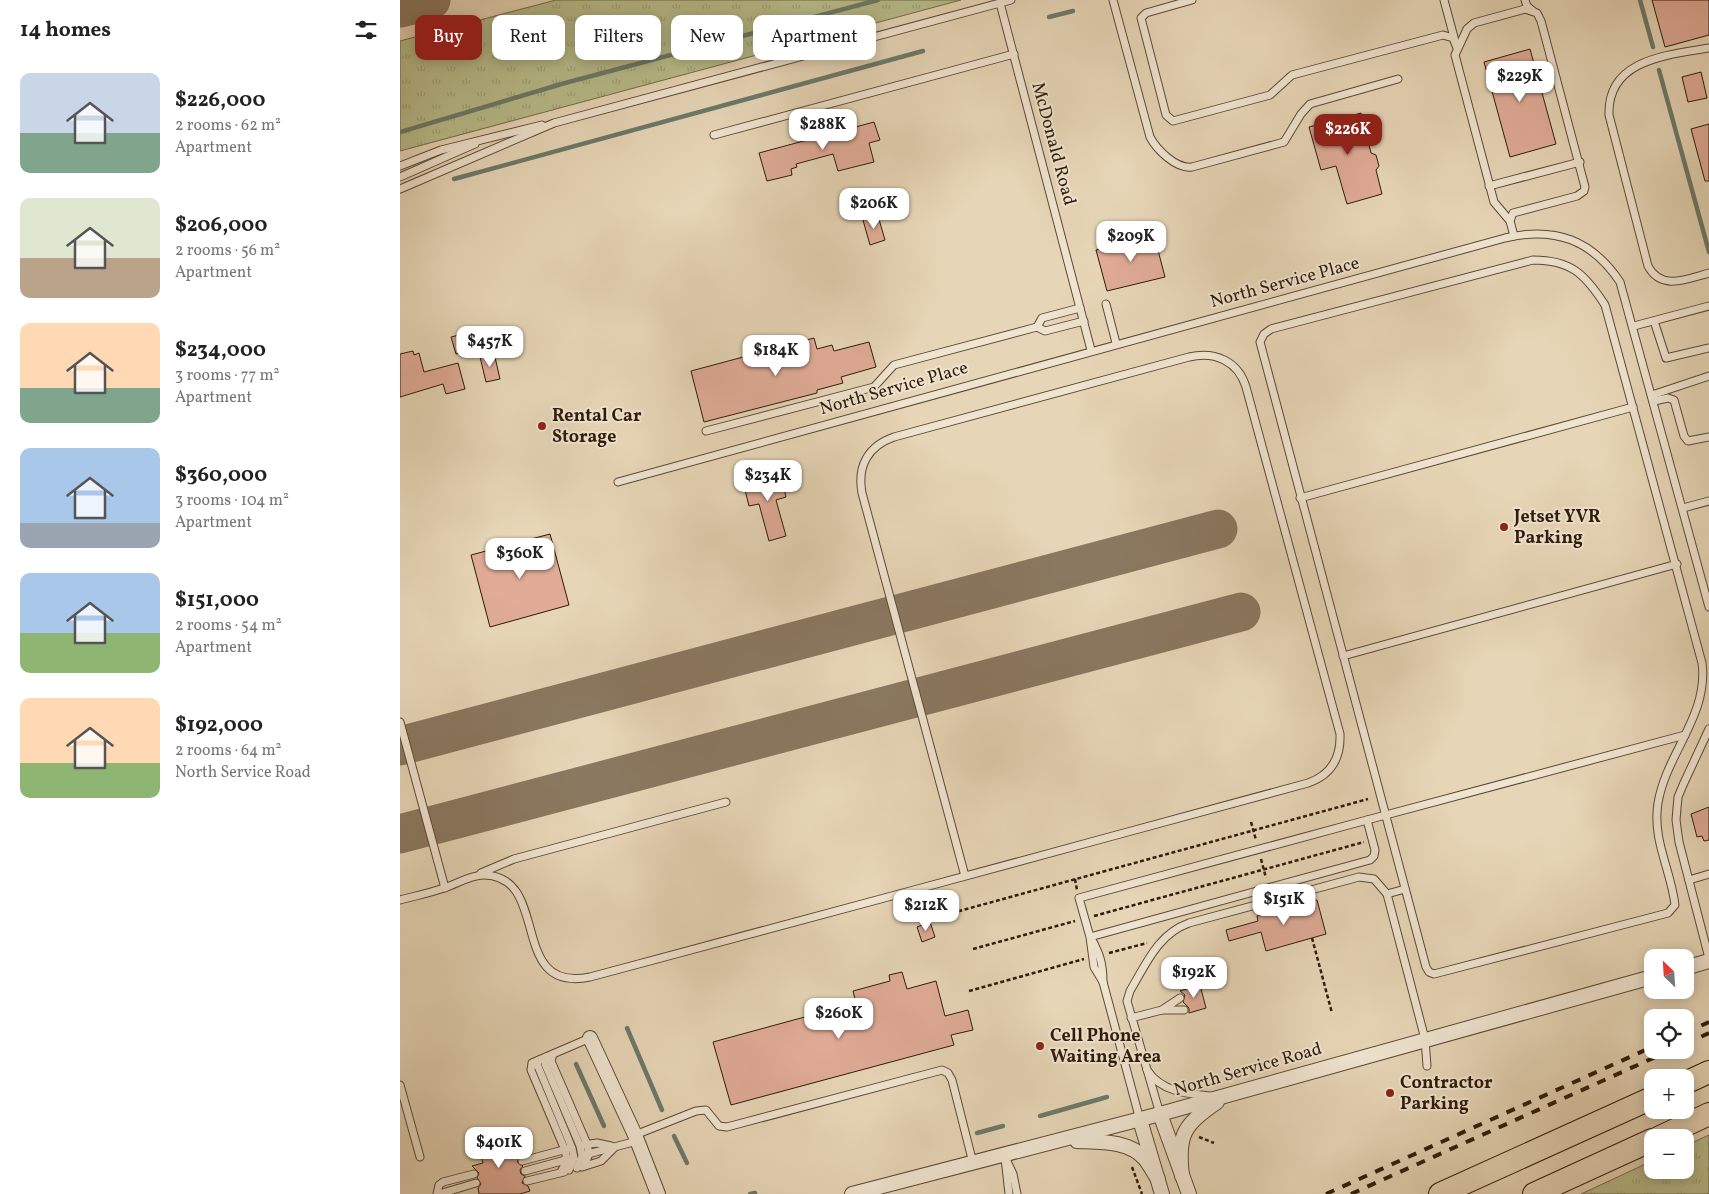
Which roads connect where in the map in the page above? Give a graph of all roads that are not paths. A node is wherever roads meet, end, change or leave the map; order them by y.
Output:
1 (1012, 0) edge
2 (1113, 0) edge
3 (1192, 0) edge
4 (1444, 0) edge
5 (1525, 0) edge
6 (1000, 3) junction
7 (1533, 11) junction
8 (1456, 45) junction
9 (1709, 48) edge
10 (1014, 54) junction
11 (1398, 79) dead end
12 (554, 123) junction
13 (496, 135) junction
14 (714, 135) dead end
15 (1580, 162) junction
16 (400, 166) edge
17 (400, 177) edge
18 (1489, 186) junction
19 (400, 189) edge
20 (1510, 221) junction
21 (1514, 236) junction
22 (1709, 273) edge
23 (1106, 304) dead end
24 (1709, 306) edge
25 (1080, 308) junction
26 (1654, 320) junction
27 (1084, 321) junction
28 (1634, 326) junction
29 (1037, 327) junction
30 (1116, 343) junction
31 (1709, 348) edge
32 (1091, 350) junction
33 (1709, 376) edge
34 (1653, 398) junction
35 (1633, 407) junction
36 (706, 431) dead end
37 (1709, 437) edge
38 (618, 482) dead end
39 (1300, 498) junction
40 (1709, 501) edge
41 (1683, 508) junction
42 (1677, 564) junction
43 (1709, 607) edge
44 (1342, 656) junction
45 (400, 722) edge
46 (1709, 729) edge
47 (1685, 735) junction
48 (726, 802) dead end
49 (1385, 815) junction
50 (1367, 820) junction
51 (1709, 874) edge
52 (476, 875) junction
53 (965, 876) junction
54 (1689, 880) junction
55 (446, 888) junction
56 (1405, 889) junction
57 (1387, 894) junction
58 (400, 900) edge
59 (1090, 937) junction
60 (1709, 959) edge
61 (1694, 965) edge
62 (1644, 979) edge
63 (1180, 998) dead end
64 (1162, 1010) junction
65 (1184, 1010) dead end
66 (1132, 1018) junction
67 (590, 1038) joint
68 (1425, 1039) junction
69 (546, 1057) junction
70 (1143, 1063) junction
71 (1427, 1066) dead end
72 (1709, 1072) edge
73 (1694, 1079) edge
74 (400, 1085) edge
75 (1224, 1097) junction
76 (1644, 1102) edge
77 (1160, 1114) junction
78 (1709, 1114) edge
79 (1140, 1120) junction
80 (1677, 1129) edge
81 (636, 1138) junction
82 (1063, 1140) junction
83 (1644, 1144) edge
84 (617, 1146) junction
85 (576, 1147) junction
86 (1004, 1155) junction
87 (420, 1157) dead end
88 (578, 1157) junction
89 (522, 1161) dead end
90 (973, 1163) junction
91 (573, 1169) junction
92 (525, 1171) dead end
93 (474, 1174) dead end
94 (1182, 1176) junction
95 (1158, 1179) junction
96 (527, 1181) dead end
97 (476, 1184) dead end
98 (438, 1194) edge
99 (658, 1194) edge
100 (852, 1194) edge
101 (1009, 1194) edge
102 (1018, 1194) edge
103 (1162, 1194) edge
104 (1189, 1194) edge
105 (1440, 1194) edge
106 (1534, 1194) edge

1 - 6 lane
2 - 11 lane
3 - 8 lane
4 - 8 lane
5 - 7 lane
6 - 10 lane, McDonald Road
6 - 12 lane
7 - 8 lane
7 - 15 lane
8 - 18 lane
9 - 22 lane
10 - 14 lane
10 - 25 lane, McDonald Road
12 - 13 lane
12 - 19 lane
13 - 16 lane
13 - 17 lane
15 - 18 lane
15 - 20 lane
18 - 20 lane
20 - 21 lane
21 - 28 lane, North Service Place
21 - 30 lane, North Service Place
23 - 30 lane
24 - 26 lane
25 - 27 lane, McDonald Road
25 - 29 lane
26 - 28 lane
26 - 31 lane
27 - 29 lane
27 - 32 lane, McDonald Road
28 - 34 lane, North Service Place
29 - 36 lane
30 - 32 lane, North Service Place
32 - 38 lane, North Service Place
33 - 34 lane
34 - 37 lane
34 - 41 lane, North Service Place
35 - 39 lane
35 - 39 lane
35 - 42 lane
39 - 44 lane
40 - 41 lane
41 - 43 lane, North Service Place
42 - 44 lane
42 - 47 lane
44 - 49 lane
45 - 55 lane
46 - 54 lane
47 - 49 lane
47 - 56 lane
48 - 52 lane
49 - 50 lane
49 - 56 lane
50 - 59 lane
50 - 59 lane
51 - 54 lane
52 - 53 lane
52 - 55 lane
53 - 53 lane
54 - 60 lane
55 - 58 lane
56 - 57 lane
57 - 66 lane
57 - 68 lane
59 - 79 lane
60 - 61 street
62 - 68 street, North Service Road
63 - 64 lane
64 - 65 lane
64 - 66 lane
66 - 70 lane
67 - 69 lane
67 - 81 street
68 - 71 lane
68 - 75 street, North Service Road
69 - 85 lane
69 - 85 lane
70 - 75 lane
70 - 77 lane
72 - 73 main road
74 - 87 lane
75 - 77 street, North Service Road
75 - 94 street
76 - 105 main road
77 - 79 street, North Service Road
77 - 94 street
78 - 80 main road
79 - 82 street, North Service Road
79 - 95 street
81 - 84 lane
81 - 90 lane
81 - 99 street
82 - 86 street, North Service Road
82 - 95 street
83 - 106 main road
84 - 85 lane
84 - 88 lane
84 - 91 lane
85 - 88 lane
85 - 88 lane
85 - 89 lane
86 - 90 street, North Service Road
86 - 101 lane
86 - 102 lane
88 - 91 lane
88 - 91 lane
88 - 92 lane
90 - 100 street, North Service Road
91 - 96 lane
93 - 98 lane
94 - 104 street
95 - 103 street
97 - 98 lane

